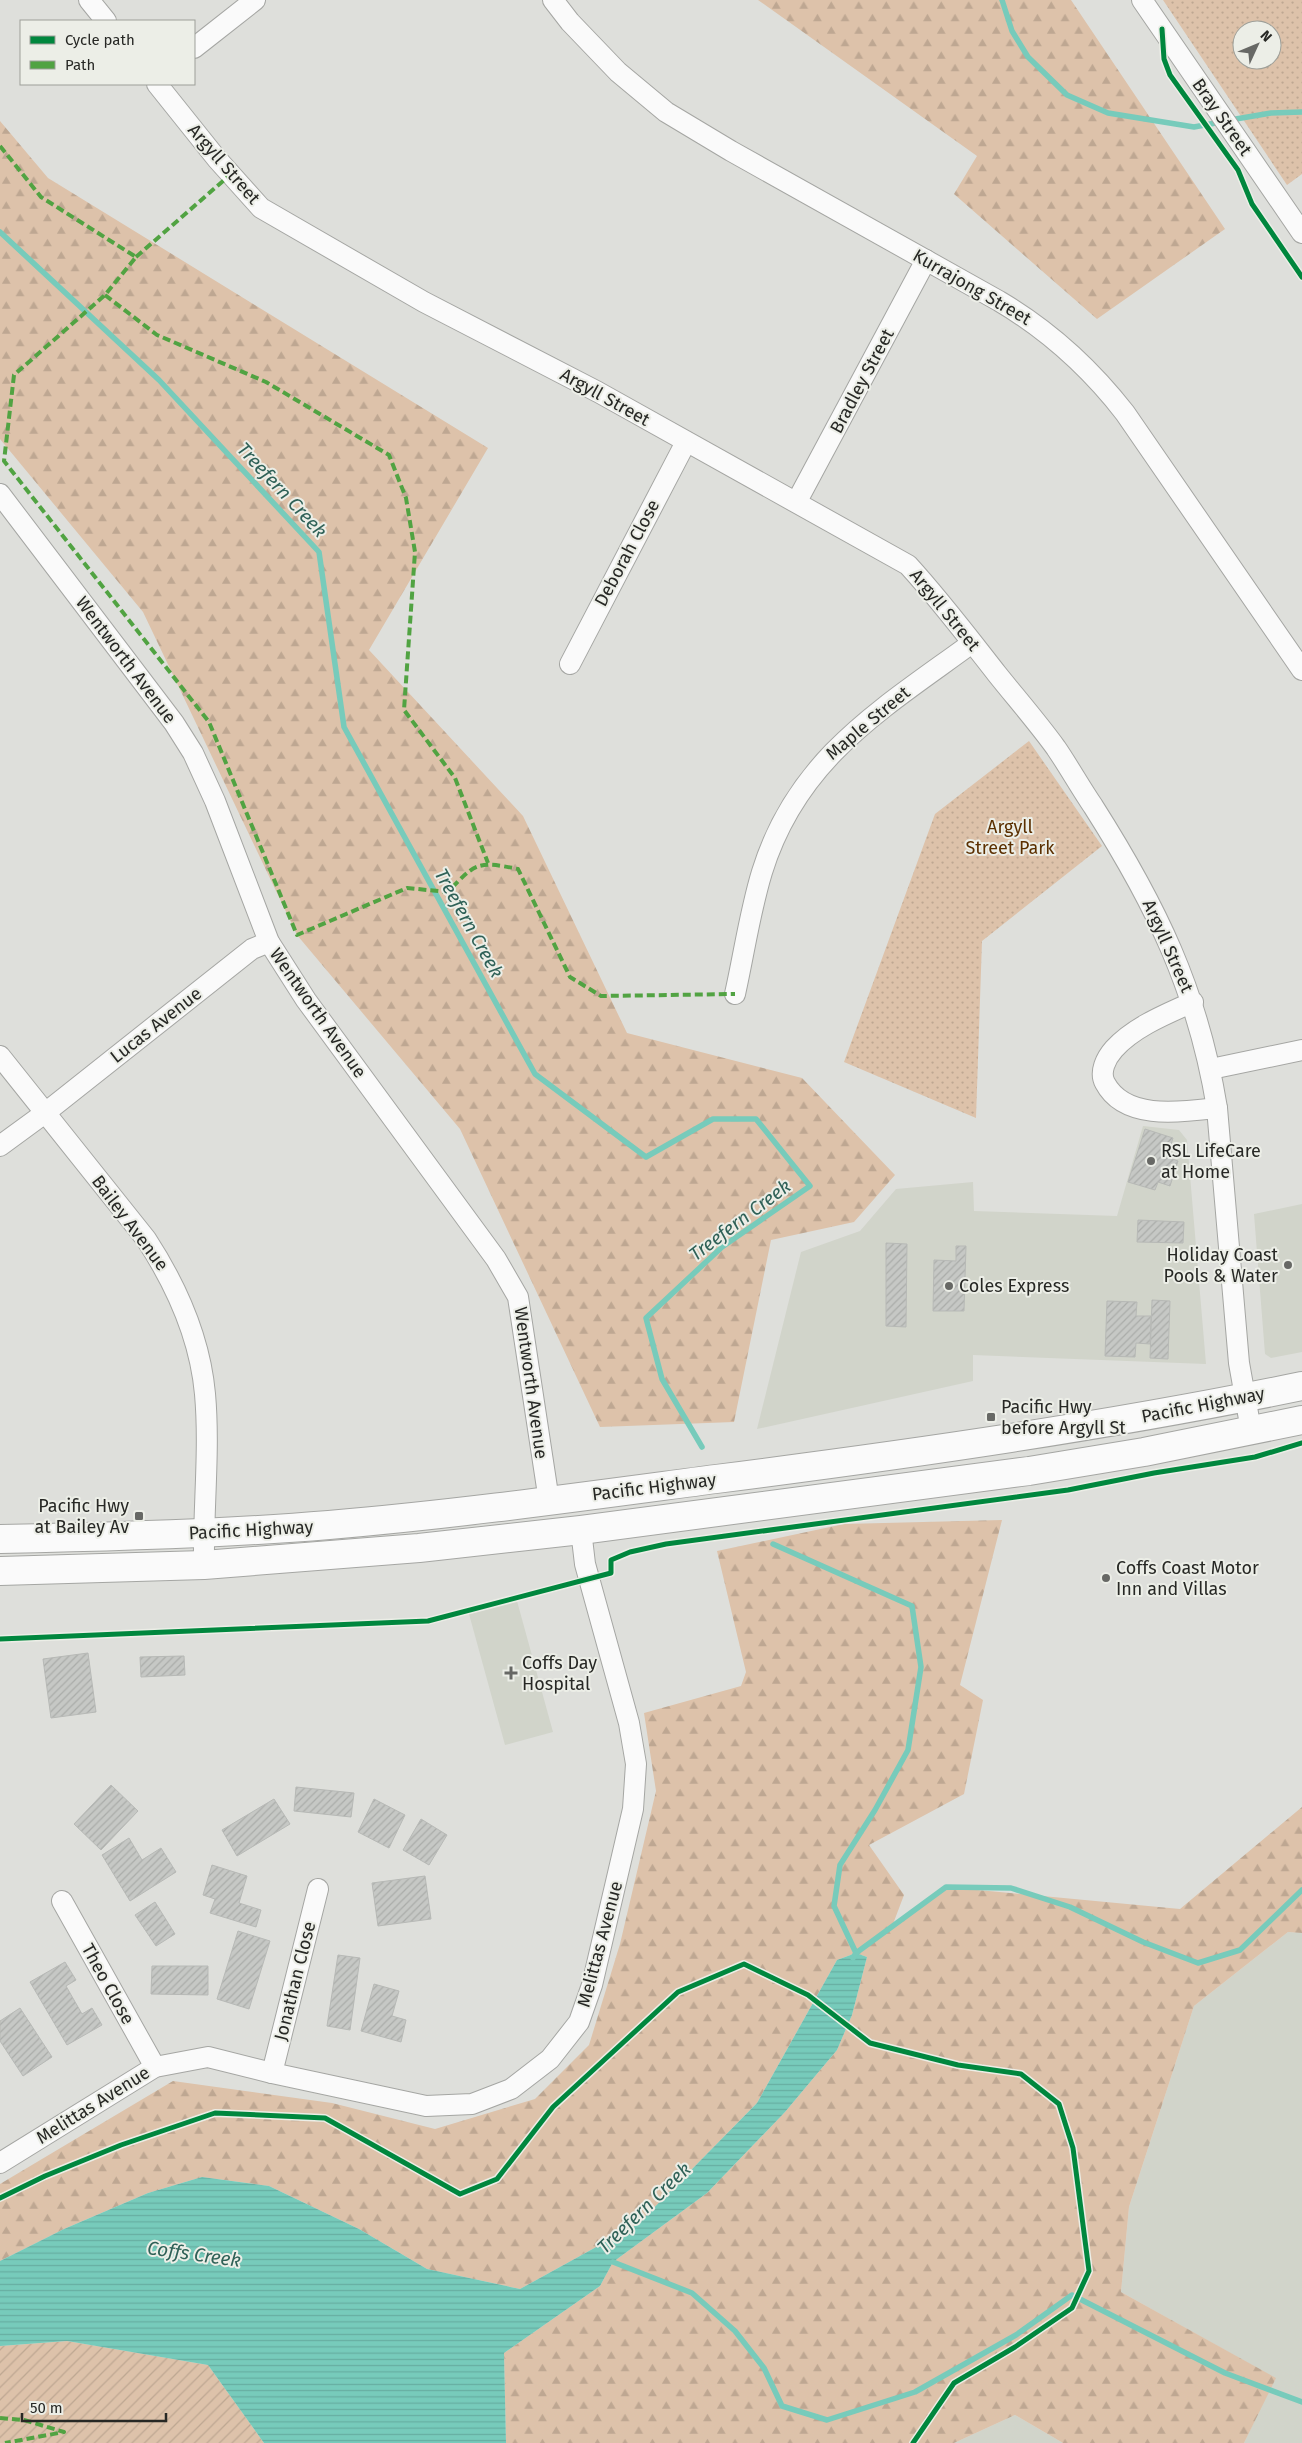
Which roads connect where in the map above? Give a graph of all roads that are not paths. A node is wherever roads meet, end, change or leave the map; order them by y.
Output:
1 (89, 0) edge
2 (255, 0) edge
3 (553, 0) edge
4 (1142, 0) edge
5 (105, 20) edge
6 (195, 47) edge
7 (158, 85) edge
8 (1302, 233) edge
9 (926, 260) junction
10 (686, 442) junction
11 (0, 494) edge
12 (797, 502) junction
13 (972, 643) junction
14 (570, 664) dead end
15 (1302, 670) edge
16 (268, 942) junction
17 (735, 994) dead end
18 (1192, 1002) junction
19 (1302, 1050) edge
20 (0, 1056) edge
21 (1211, 1069) junction
22 (1217, 1108) junction
23 (45, 1113) junction
24 (0, 1146) edge
25 (1302, 1386) edge
26 (1246, 1398) junction
27 (1302, 1420) edge
28 (1251, 1430) junction
29 (549, 1501) junction
30 (581, 1530) junction
31 (203, 1533) junction
32 (0, 1539) edge
33 (204, 1566) junction
34 (0, 1571) edge
35 (318, 1890) dead end
36 (62, 1901) dead end
37 (155, 2067) junction
38 (272, 2073) junction
39 (0, 2163) edge

1 - 5 street
2 - 6 street
3 - 9 street, Kurrajong Street
4 - 8 street, Bray Street
7 - 10 street, Argyll Street
9 - 12 street, Bradley Street
9 - 15 street, Kurrajong Street
10 - 12 street, Argyll Street
10 - 14 street, Deborah Close
11 - 16 street, Wentworth Avenue
12 - 13 street, Argyll Street
13 - 17 street, Maple Street
13 - 18 street, Argyll Street
16 - 23 street, Lucas Avenue
16 - 29 street, Wentworth Avenue
18 - 21 street, Argyll Street
18 - 22 street
19 - 21 street
20 - 23 street, Bailey Avenue
21 - 22 street, Argyll Street
22 - 26 street, Argyll Street
23 - 24 street, Lucas Avenue
23 - 31 street, Bailey Avenue
25 - 26 highway, Pacific Highway
26 - 28 street, Argyll Street
26 - 29 highway, Pacific Highway
27 - 28 highway, Pacific Highway
28 - 30 highway, Pacific Highway
29 - 31 highway, Pacific Highway
30 - 33 highway, Pacific Highway
30 - 38 street, Melittas Avenue
31 - 32 highway, Pacific Highway
31 - 33 street, Bailey Avenue
33 - 34 highway, Pacific Highway
35 - 38 street, Jonathan Close
36 - 37 street, Theo Close
37 - 38 street, Melittas Avenue
37 - 39 street, Melittas Avenue

